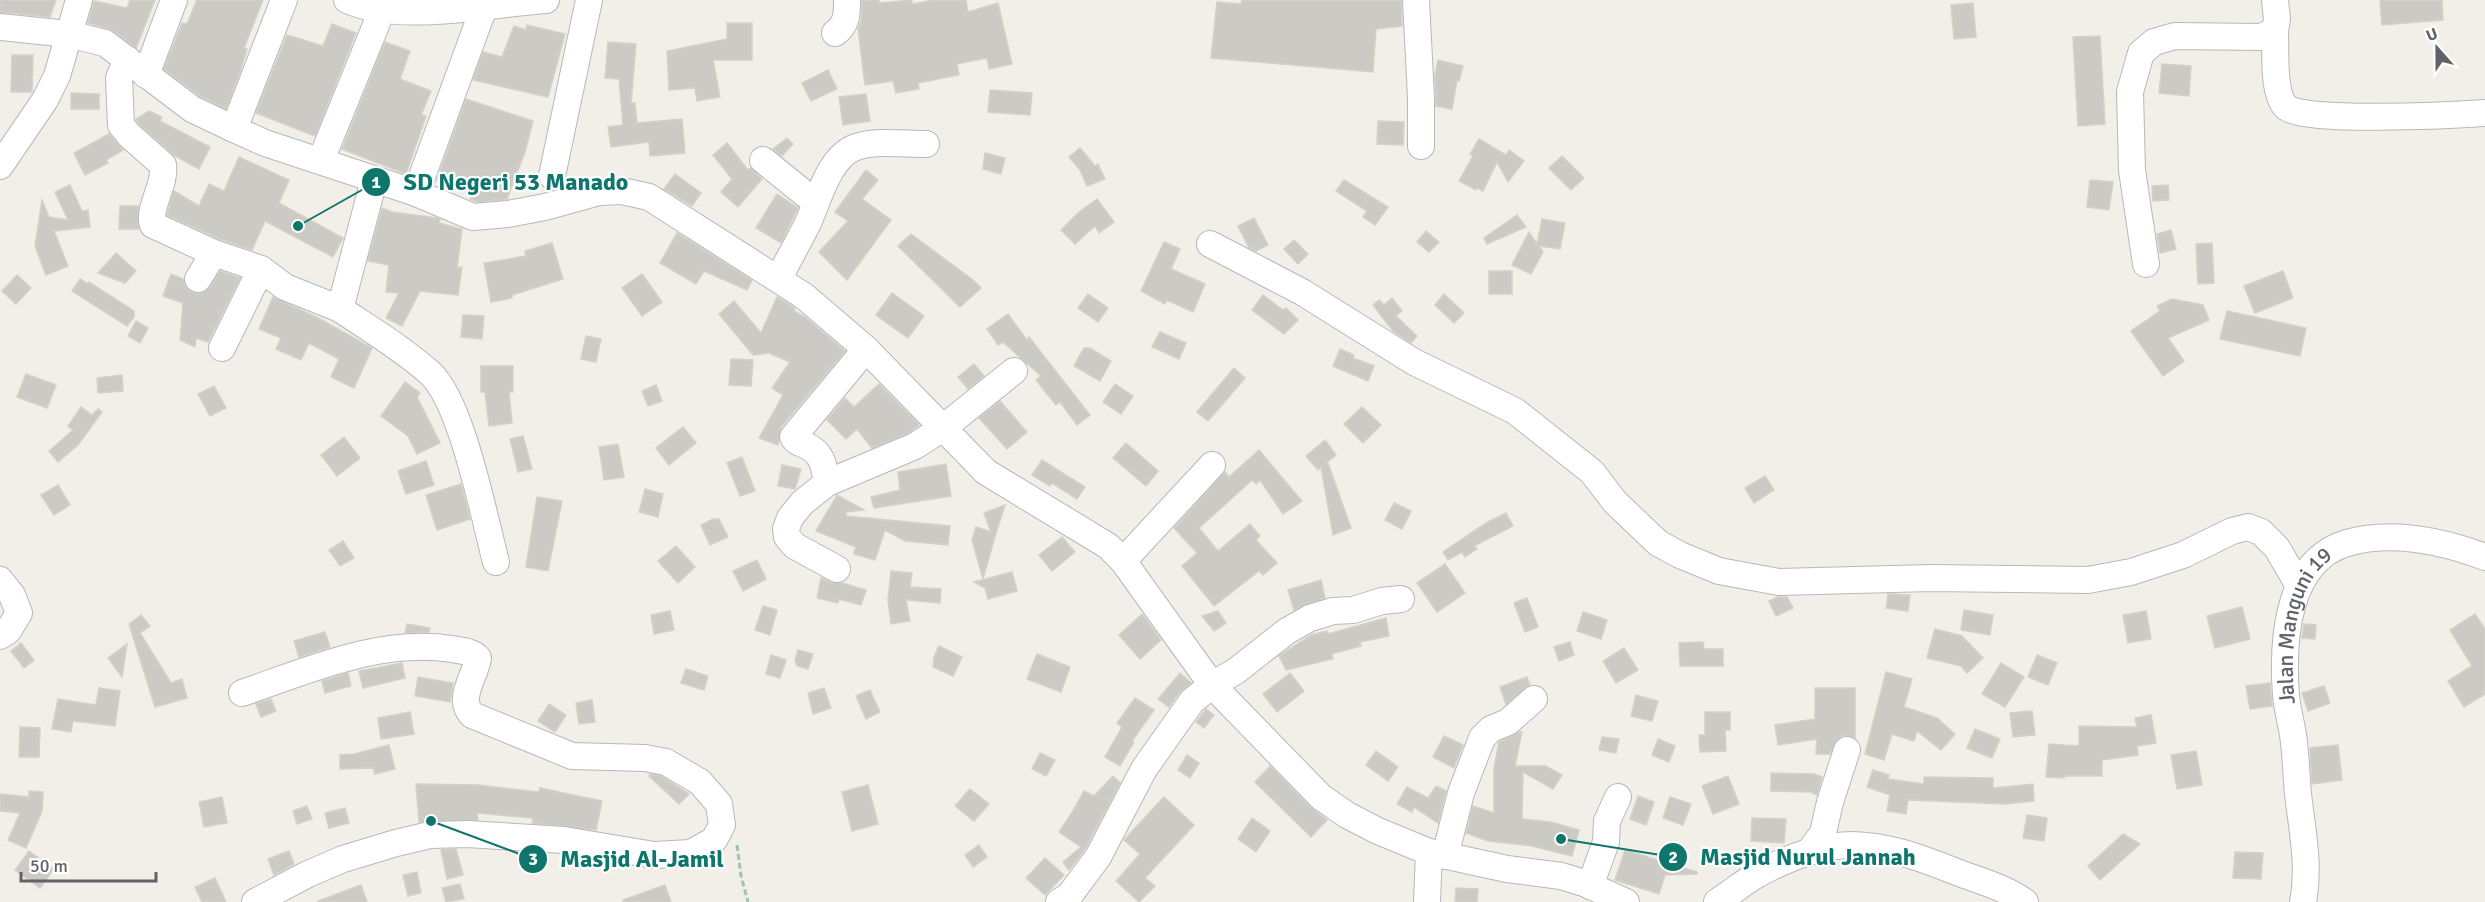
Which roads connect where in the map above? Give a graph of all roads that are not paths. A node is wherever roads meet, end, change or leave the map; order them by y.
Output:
1 (79, 0) edge
2 (174, 0) edge
3 (284, 0) edge
4 (347, 0) edge
5 (546, 0) edge
6 (589, 0) edge
7 (847, 0) edge
8 (1416, 0) edge
9 (2275, 0) edge
10 (484, 7) junction
11 (383, 8) junction
12 (0, 27) edge
13 (2275, 31) junction
14 (835, 33) dead end
15 (68, 34) junction
16 (137, 67) junction
17 (2485, 113) edge
18 (234, 129) junction
19 (926, 144) dead end
20 (1421, 146) dead end
21 (321, 160) junction
22 (763, 160) dead end
23 (0, 166) edge
24 (552, 176) dead end
25 (374, 180) junction
26 (416, 193) junction
27 (815, 202) junction
28 (1210, 244) dead end
29 (214, 253) junction
30 (2146, 264) dead end
31 (261, 269) junction
32 (198, 279) dead end
33 (779, 279) junction
34 (340, 309) junction
35 (222, 348) dead end
36 (866, 349) junction
37 (1014, 371) dead end
38 (943, 428) junction
39 (1212, 465) dead end
40 (827, 483) junction
41 (2485, 557) edge
42 (1123, 561) junction
43 (496, 562) dead end
44 (837, 569) dead end
45 (0, 580) edge
46 (2299, 586) junction
47 (1401, 599) dead end
48 (0, 636) edge
49 (1212, 684) junction
50 (242, 693) dead end
51 (1534, 699) dead end
52 (1847, 750) dead end
53 (1618, 797) dead end
54 (1809, 852) junction
55 (1437, 854) junction
56 (1590, 886) junction
57 (1727, 896) edge
58 (255, 902) edge
59 (1059, 902) edge
60 (1427, 902) edge
61 (1626, 902) edge
62 (2025, 902) edge
63 (2303, 902) edge

1 - 15 street
2 - 16 street
3 - 18 street
4 - 11 street
5 - 10 street
6 - 24 street
7 - 14 street
8 - 20 street
9 - 13 street
10 - 11 street
10 - 26 street
11 - 21 street
12 - 15 street
13 - 17 street
13 - 30 street
15 - 16 street
15 - 23 street
16 - 18 street
16 - 29 street
18 - 21 street
19 - 27 street
21 - 25 street
22 - 27 street
25 - 26 street
25 - 34 street
26 - 33 street
27 - 33 street
28 - 46 street
29 - 31 street
29 - 32 street
31 - 34 street
31 - 35 street
33 - 36 street
34 - 43 street
36 - 38 street
36 - 40 street
37 - 38 street
38 - 40 street
38 - 42 street
39 - 42 street
40 - 44 street
41 - 46 street, Jalan Manguni 19
42 - 49 street
45 - 48 street
46 - 63 street, Jalan Manguni 19
47 - 49 street
49 - 55 street
49 - 59 street
50 - 58 street
51 - 55 street
52 - 54 street
53 - 56 street
54 - 57 street
54 - 62 street
55 - 56 street
55 - 60 street
56 - 61 street

